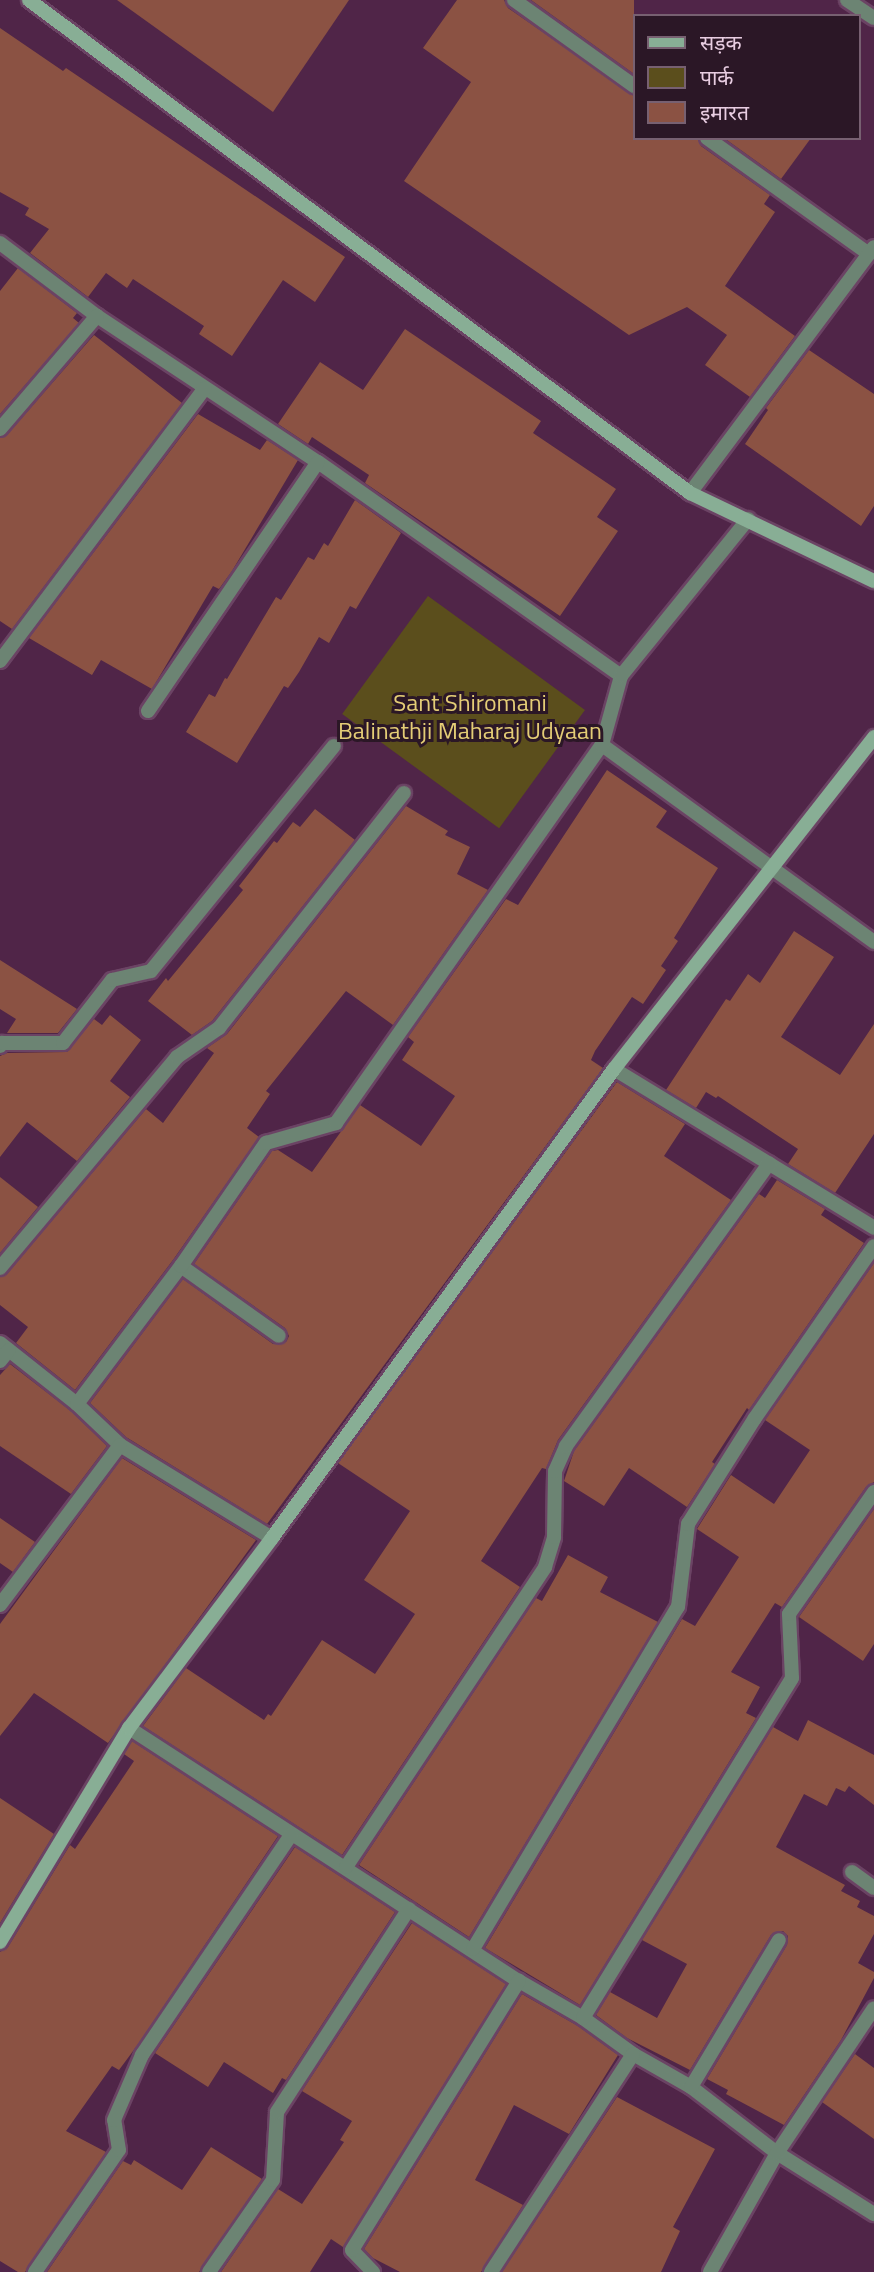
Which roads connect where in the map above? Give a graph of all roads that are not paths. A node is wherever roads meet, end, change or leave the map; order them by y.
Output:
1 (29, 0) edge
2 (514, 0) edge
3 (847, 0) edge
4 (874, 18) edge
5 (632, 85) edge
6 (710, 140) edge
7 (0, 243) edge
8 (872, 251) edge
9 (97, 316) junction
10 (205, 388) junction
11 (0, 429) edge
12 (318, 462) junction
13 (690, 493) junction
14 (748, 519) junction
15 (874, 581) edge
16 (0, 661) edge
17 (621, 676) junction
18 (148, 711) dead end
19 (874, 737) edge
20 (602, 745) junction
21 (334, 746) dead end
22 (404, 793) dead end
23 (770, 869) junction
24 (874, 942) edge
25 (0, 1046) edge
26 (614, 1069) junction
27 (769, 1163) junction
28 (874, 1228) edge
29 (874, 1246) edge
30 (181, 1266) junction
31 (0, 1268) edge
32 (279, 1336) dead end
33 (3, 1351) edge
34 (77, 1404) junction
35 (120, 1445) junction
36 (874, 1492) edge
37 (272, 1538) junction
38 (0, 1605) edge
39 (129, 1727) junction
40 (291, 1835) junction
41 (346, 1867) junction
42 (852, 1871) dead end
43 (874, 1888) edge
44 (409, 1909) junction
45 (779, 1940) dead end
46 (0, 1942) edge
47 (473, 1949) junction
48 (519, 1981) junction
49 (874, 2008) edge
50 (583, 2018) junction
51 (633, 2054) junction
52 (691, 2087) junction
53 (777, 2153) junction
54 (874, 2214) edge
55 (35, 2272) edge
56 (209, 2272) edge
57 (373, 2272) edge
58 (491, 2272) edge
59 (710, 2272) edge

1 - 13 street
2 - 5 street
3 - 4 street
6 - 8 street
7 - 9 street
8 - 13 street
9 - 10 street
9 - 11 street
10 - 12 street
10 - 16 street
12 - 17 street
12 - 18 street
13 - 14 street
14 - 15 street
14 - 17 street
17 - 20 street
19 - 23 street
20 - 23 street
20 - 30 street
21 - 25 street
22 - 31 street
23 - 24 street
23 - 26 street
26 - 27 street
26 - 37 street
27 - 28 street
27 - 41 street
29 - 47 street
30 - 32 street
30 - 34 street
33 - 34 street
34 - 35 street
35 - 37 street
35 - 38 street
36 - 50 street
37 - 39 street
39 - 40 street
39 - 46 street
40 - 41 street
40 - 55 street
41 - 44 street
42 - 43 street
44 - 47 street
44 - 56 street
45 - 52 street
47 - 48 street
48 - 50 street
48 - 57 street
49 - 53 street
50 - 51 street
51 - 52 street
51 - 58 street
52 - 53 street
53 - 54 street
53 - 59 street

